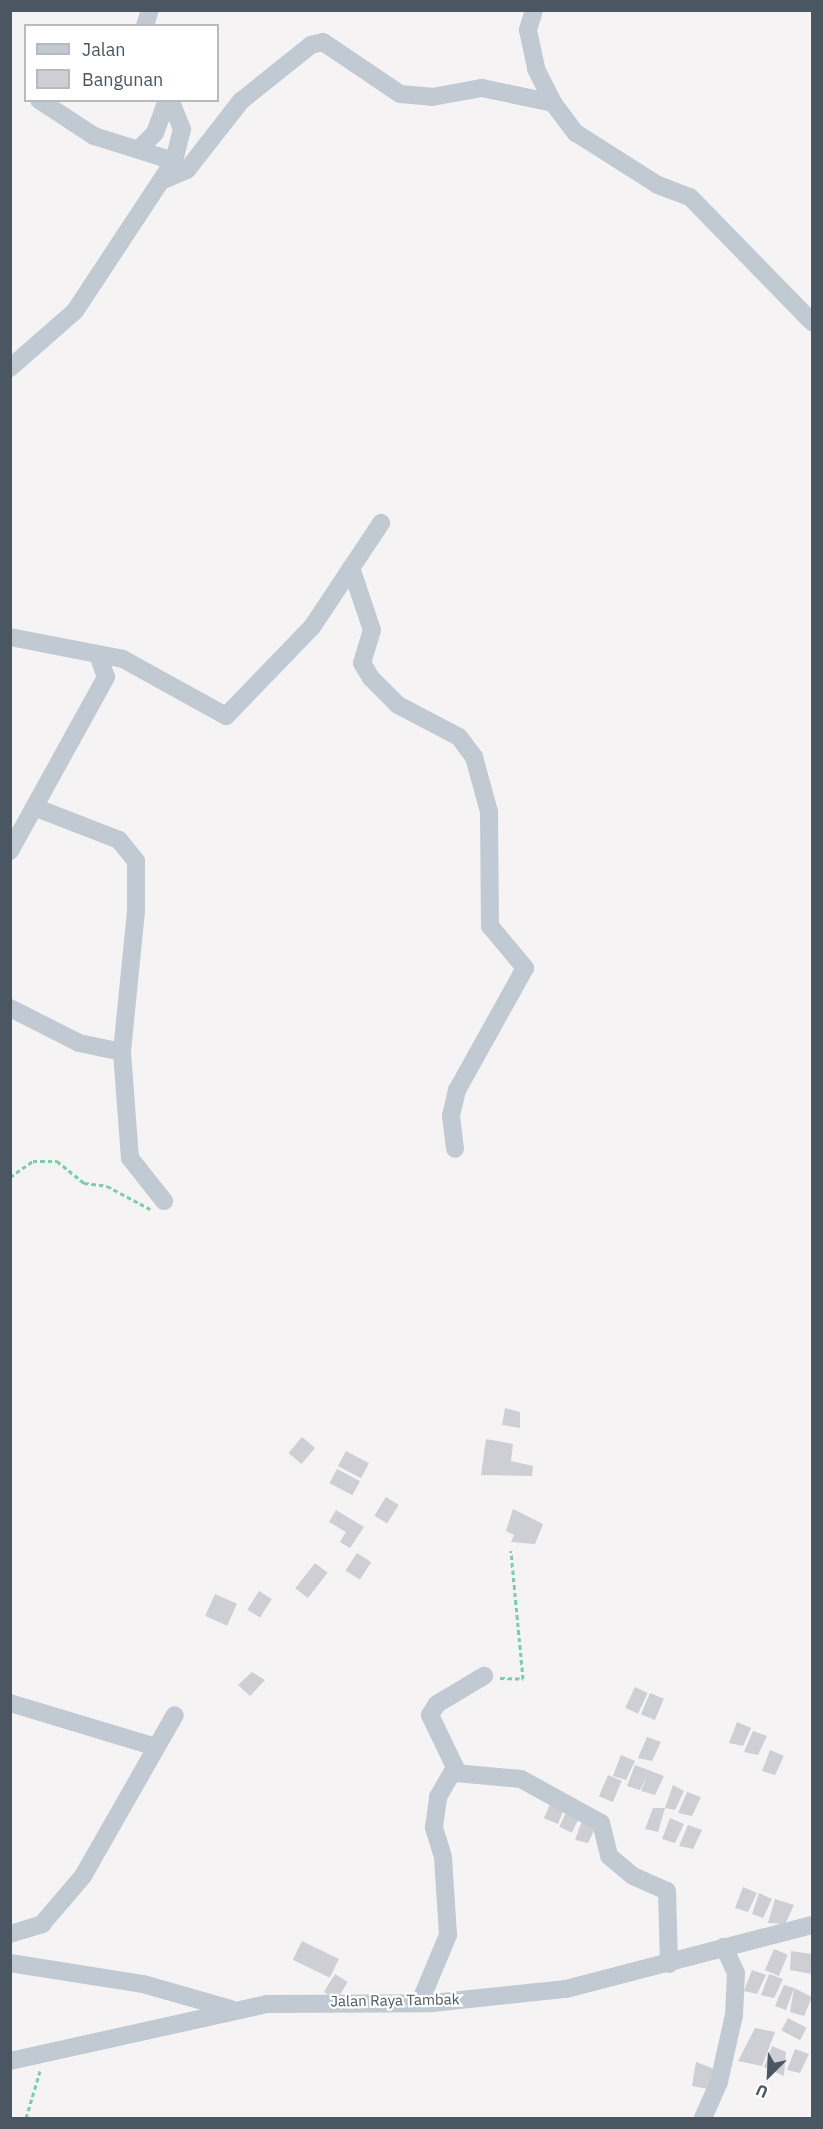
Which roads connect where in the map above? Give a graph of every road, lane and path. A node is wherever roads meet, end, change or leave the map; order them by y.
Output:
1 (534, 10) edge
2 (42, 102) edge
3 (168, 102) edge
4 (170, 102) edge
5 (553, 104) junction
6 (140, 148) junction
7 (174, 161) junction
8 (161, 181) junction
9 (813, 322) edge
10 (10, 368) edge
11 (381, 523) dead end
12 (351, 568) junction
13 (10, 638) edge
14 (99, 658) junction
15 (34, 807) junction
16 (10, 851) edge
17 (10, 1008) edge
18 (122, 1052) junction
19 (455, 1149) dead end
20 (10, 1177) edge
21 (164, 1201) joint
22 (511, 1551) dead end
23 (484, 1676) joint
24 (10, 1703) edge
25 (175, 1715) dead end
26 (156, 1747) junction
27 (455, 1773) junction
28 (813, 1925) edge
29 (10, 1934) edge
30 (724, 1947) junction
31 (10, 1963) edge
32 (669, 1964) junction
33 (420, 2002) junction
34 (235, 2010) junction
35 (45, 2052) junction
36 (10, 2061) edge
37 (26, 2118) edge
38 (703, 2118) edge

1 - 5 street
2 - 6 street
3 - 6 street
4 - 7 street
5 - 8 street
5 - 9 street
6 - 7 street
7 - 8 street
8 - 10 street
11 - 12 street
12 - 14 street
12 - 19 street
13 - 14 street
14 - 15 street
15 - 16 street
15 - 18 street
17 - 18 street
18 - 21 street
20 - 21 path
22 - 23 path
23 - 27 street
24 - 26 street
25 - 26 street
26 - 29 street
27 - 32 street
27 - 33 street
28 - 30 street, Jalan Raya Tambak
30 - 32 street, Jalan Raya Tambak
30 - 38 street
31 - 34 street
32 - 33 street, Jalan Raya Tambak
33 - 34 street, Jalan Raya Tambak
34 - 35 street, Jalan Raya Tambak
35 - 36 street, Jalan Raya Tambak
35 - 37 path

